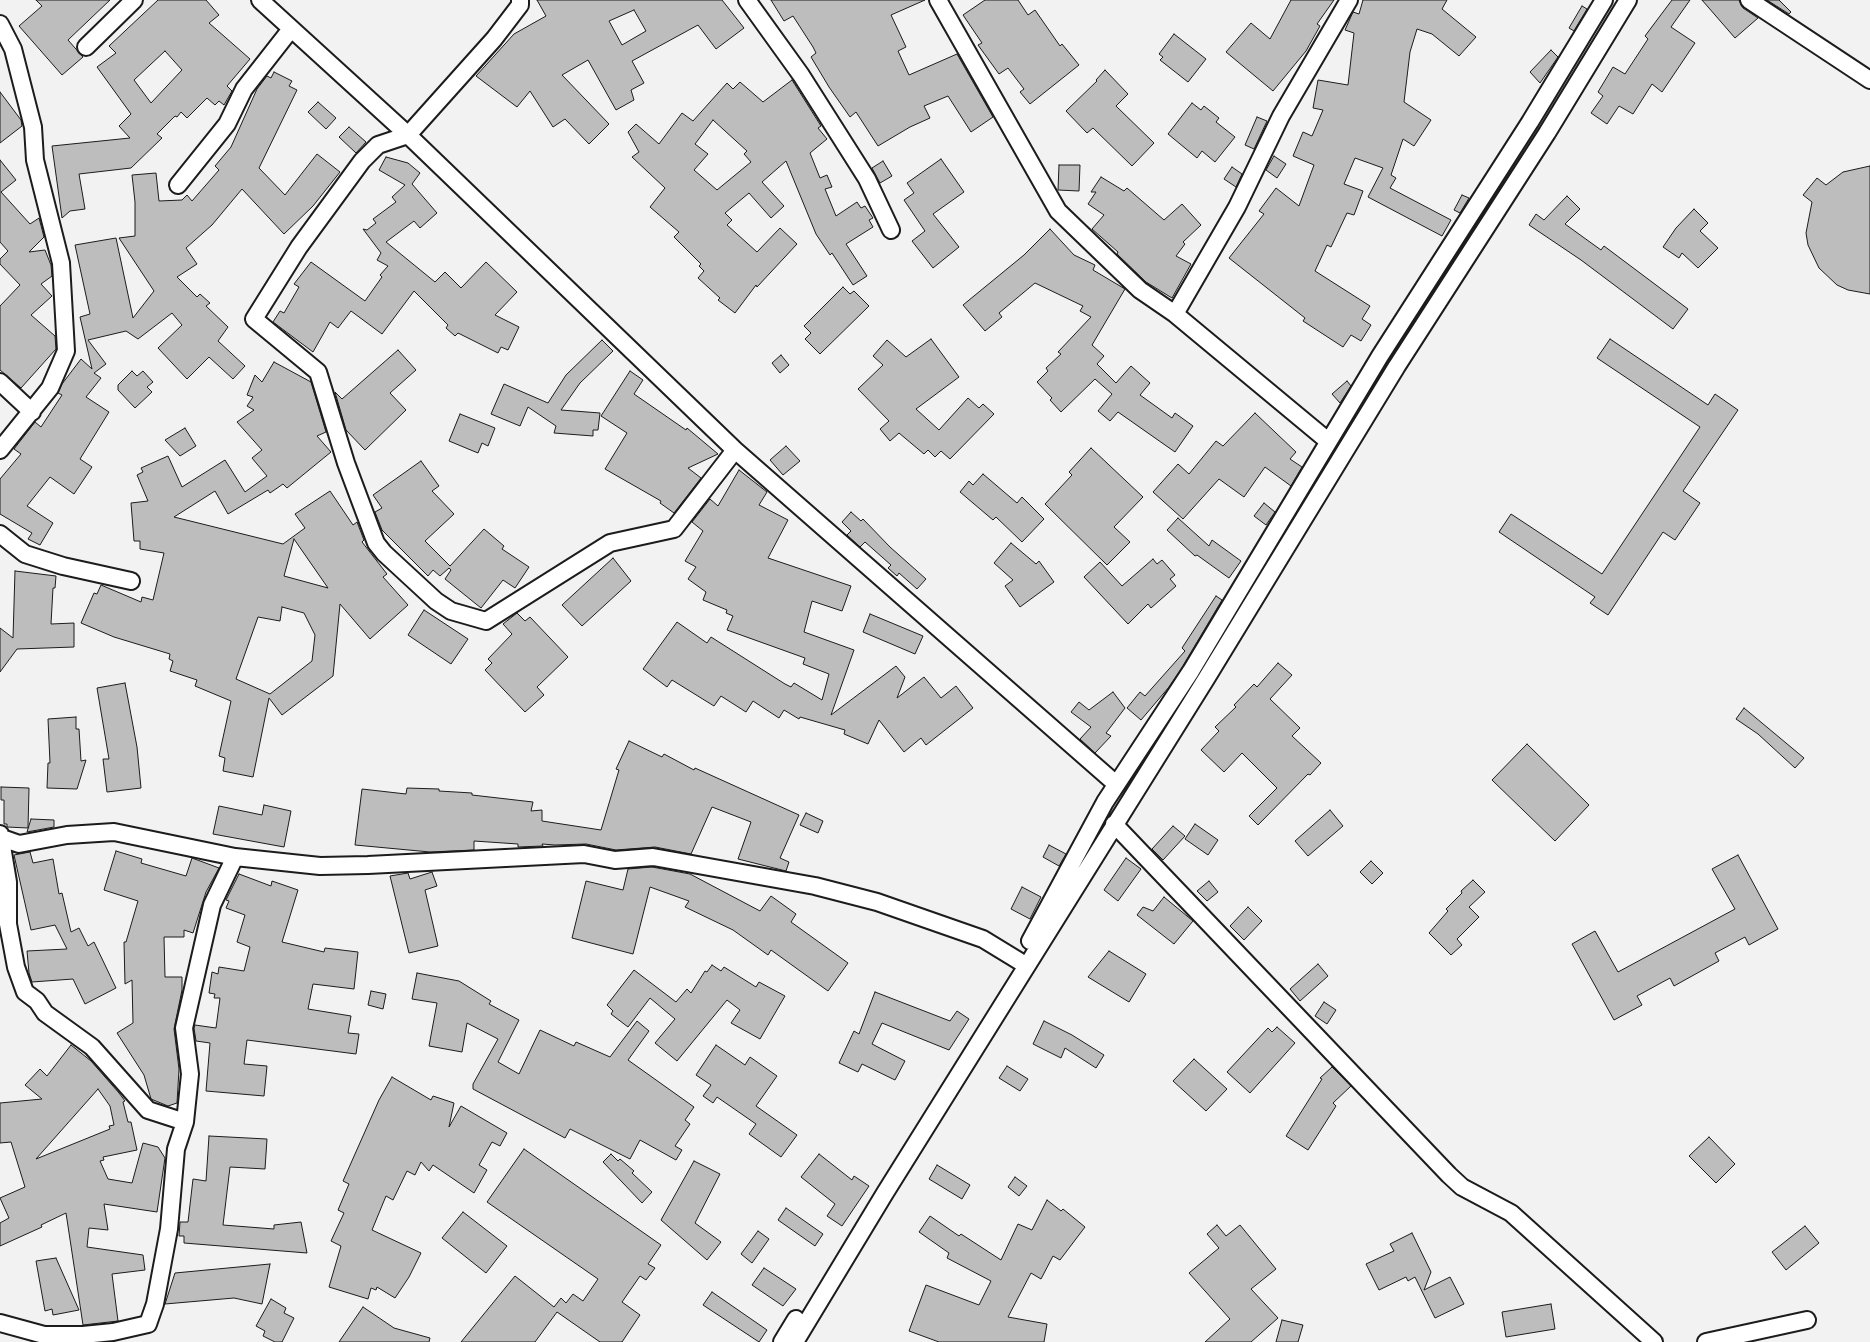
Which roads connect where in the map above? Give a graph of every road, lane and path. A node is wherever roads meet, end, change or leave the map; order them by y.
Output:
1 (134, 0) edge
2 (260, 0) edge
3 (520, 0) edge
4 (747, 0) edge
5 (938, 0) edge
6 (1349, 0) edge
7 (1604, 0) edge
8 (1628, 0) edge
9 (1749, 0) edge
10 (0, 24) edge
11 (291, 29) junction
12 (86, 47) dead end
13 (1870, 80) edge
14 (408, 135) junction
15 (178, 185) dead end
16 (891, 230) dead end
17 (1175, 314) junction
18 (0, 382) edge
19 (32, 412) junction
20 (1328, 442) junction
21 (0, 450) edge
22 (736, 450) junction
23 (0, 534) edge
24 (130, 581) dead end
25 (1191, 671) junction
26 (1206, 680) junction
27 (1116, 784) junction
28 (1114, 824) junction
29 (1, 836) edge
30 (235, 857) junction
31 (1018, 961) junction
32 (185, 1122) junction
33 (1807, 1320) dead end
34 (0, 1323) edge
35 (782, 1342) edge
36 (795, 1342) edge
37 (1654, 1342) edge
38 (1706, 1342) edge

1 - 12 street
2 - 11 street
3 - 14 street
4 - 16 street
5 - 17 street
6 - 17 street
7 - 20 street
8 - 26 street
9 - 13 street
10 - 19 street
11 - 14 street
11 - 15 street
14 - 22 street
14 - 22 street
17 - 20 street
18 - 19 street
19 - 21 street
20 - 25 street
22 - 27 street
23 - 24 street
25 - 26 street
25 - 27 street
26 - 28 street
27 - 31 street
28 - 36 street
28 - 37 street
29 - 30 street
29 - 32 street
30 - 31 street
30 - 32 street
31 - 35 street
32 - 34 street
33 - 38 street

